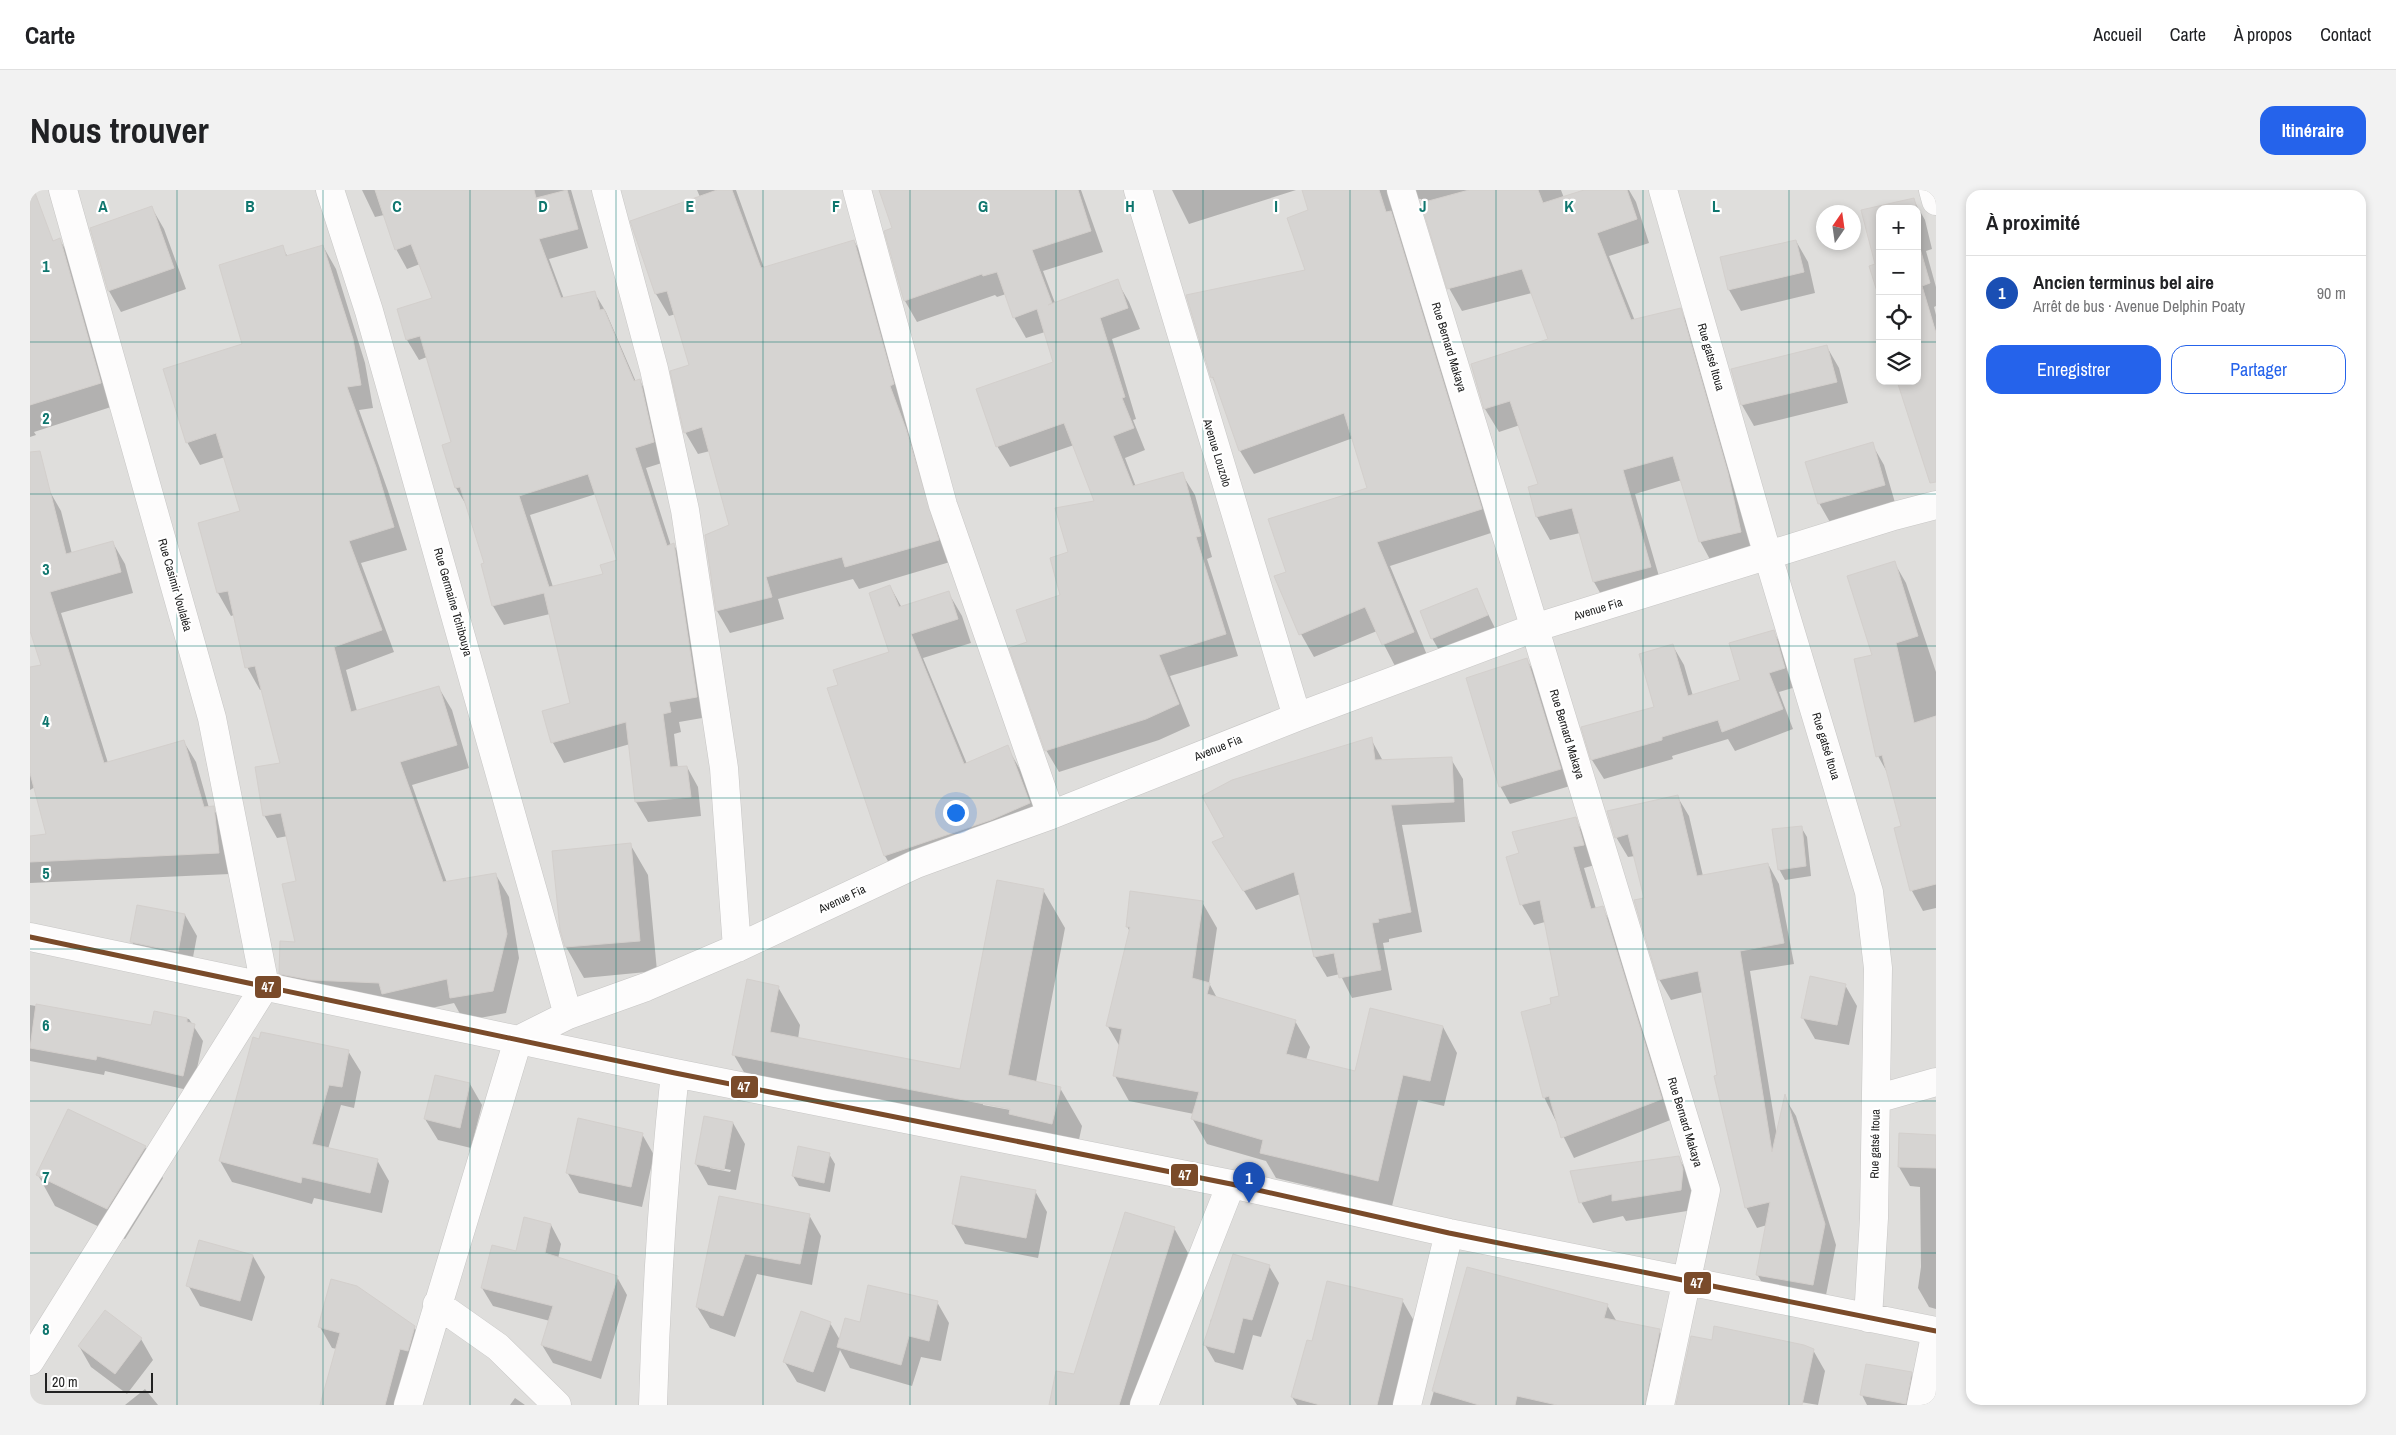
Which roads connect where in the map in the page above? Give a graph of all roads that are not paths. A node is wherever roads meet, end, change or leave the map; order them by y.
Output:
1 (63, 190) edge
2 (330, 190) edge
3 (606, 190) edge
4 (858, 190) edge
5 (1138, 190) edge
6 (1401, 190) edge
7 (1663, 190) edge
8 (1933, 190) edge
9 (1936, 200) edge
10 (1936, 505) edge
11 (1768, 556) junction
12 (1534, 628) junction
13 (1297, 717) junction
14 (1051, 815) junction
15 (30, 936) edge
16 (737, 948) junction
17 (265, 986) junction
18 (568, 1015) junction
19 (518, 1040) junction
20 (675, 1073) junction
21 (1936, 1082) edge
22 (1876, 1099) junction
23 (1231, 1184) junction
24 (1449, 1233) junction
25 (1688, 1281) junction
26 (437, 1304) junction
27 (1868, 1318) junction
28 (1936, 1331) edge
29 (30, 1361) edge
30 (408, 1405) edge
31 (558, 1405) edge
32 (653, 1405) edge
33 (1144, 1405) edge
34 (1407, 1405) edge
35 (1660, 1405) edge
36 (1921, 1405) edge

1 - 17 street, Rue Casimir Voulaléa
2 - 18 street, Rue Germaine Tchibouya
3 - 16 street
4 - 14 street
5 - 13 street, Avenue Louzolo
6 - 12 street, Rue Bernard Makaya
7 - 11 street, Rue gatsé Itoua
8 - 9 street
10 - 11 street, Avenue Fia
11 - 12 street, Avenue Fia
11 - 22 street, Rue gatsé Itoua
12 - 13 street, Avenue Fia
12 - 25 street, Rue Bernard Makaya
13 - 14 street, Avenue Fia
14 - 16 street, Avenue Fia
15 - 17 street
16 - 18 street, Avenue Fia
17 - 19 street
17 - 29 street
18 - 19 street, Avenue Fia
19 - 20 street
19 - 26 street
20 - 23 street
20 - 32 street
21 - 22 street
22 - 27 street, Rue gatsé Itoua
23 - 24 street
23 - 33 street
24 - 25 street
24 - 34 street
25 - 27 street
25 - 35 street, Rue Bernard Makaya
26 - 30 street
26 - 31 street
27 - 28 street
28 - 36 street

